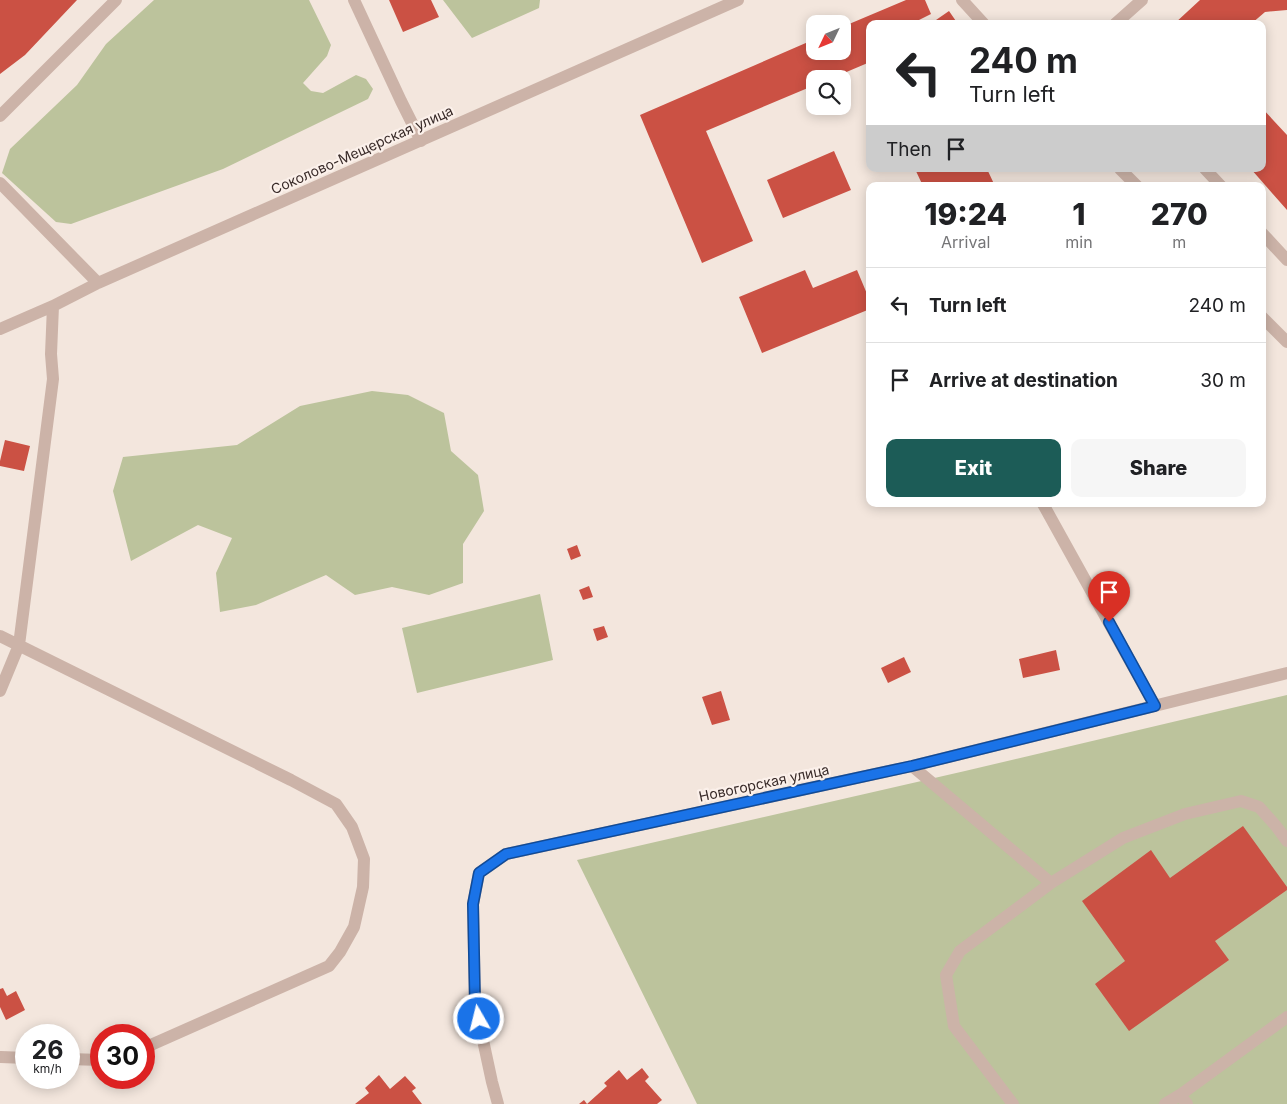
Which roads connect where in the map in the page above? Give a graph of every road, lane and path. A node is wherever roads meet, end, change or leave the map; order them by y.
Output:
1 (116, 0) edge
2 (354, 0) edge
3 (738, 0) edge
4 (962, 0) edge
5 (1142, 0) edge
6 (980, 20) edge
7 (1120, 20) edge
8 (0, 116) edge
9 (421, 141) junction
10 (1123, 172) edge
11 (1208, 172) edge
12 (1133, 182) edge
13 (1217, 182) edge
14 (0, 183) edge
15 (1266, 237) edge
16 (1287, 260) edge
17 (98, 284) junction
18 (53, 306) junction
19 (1266, 321) edge
20 (0, 330) edge
21 (1287, 342) edge
22 (1046, 507) edge
23 (0, 636) edge
24 (18, 645) junction
25 (1287, 673) edge
26 (0, 691) edge
27 (1155, 706) junction
28 (912, 766) junction
29 (1287, 841) edge
30 (1051, 883) junction
31 (1287, 1016) edge
32 (155, 1043) edge
33 (1, 1057) edge
34 (15, 1058) edge
35 (1183, 1100) edge
36 (498, 1104) edge
37 (1013, 1104) edge
38 (1165, 1104) edge

1 - 8 street
2 - 9 street
3 - 9 street, Соколово-Мещерская улица
4 - 6 street
5 - 7 street
9 - 17 street, Соколово-Мещерская улица
10 - 12 street
11 - 13 street
14 - 17 street
15 - 16 street
17 - 18 street, Соколово-Мещерская улица
18 - 20 street, Соколово-Мещерская улица
18 - 24 street
19 - 21 street
22 - 27 street
23 - 24 street
24 - 26 street
24 - 32 street
25 - 27 street, Новогорская улица
27 - 28 street, Новогорская улица
28 - 30 street
28 - 36 street, Новогорская улица
29 - 30 street
30 - 37 street
31 - 35 street
33 - 34 street
35 - 38 street

